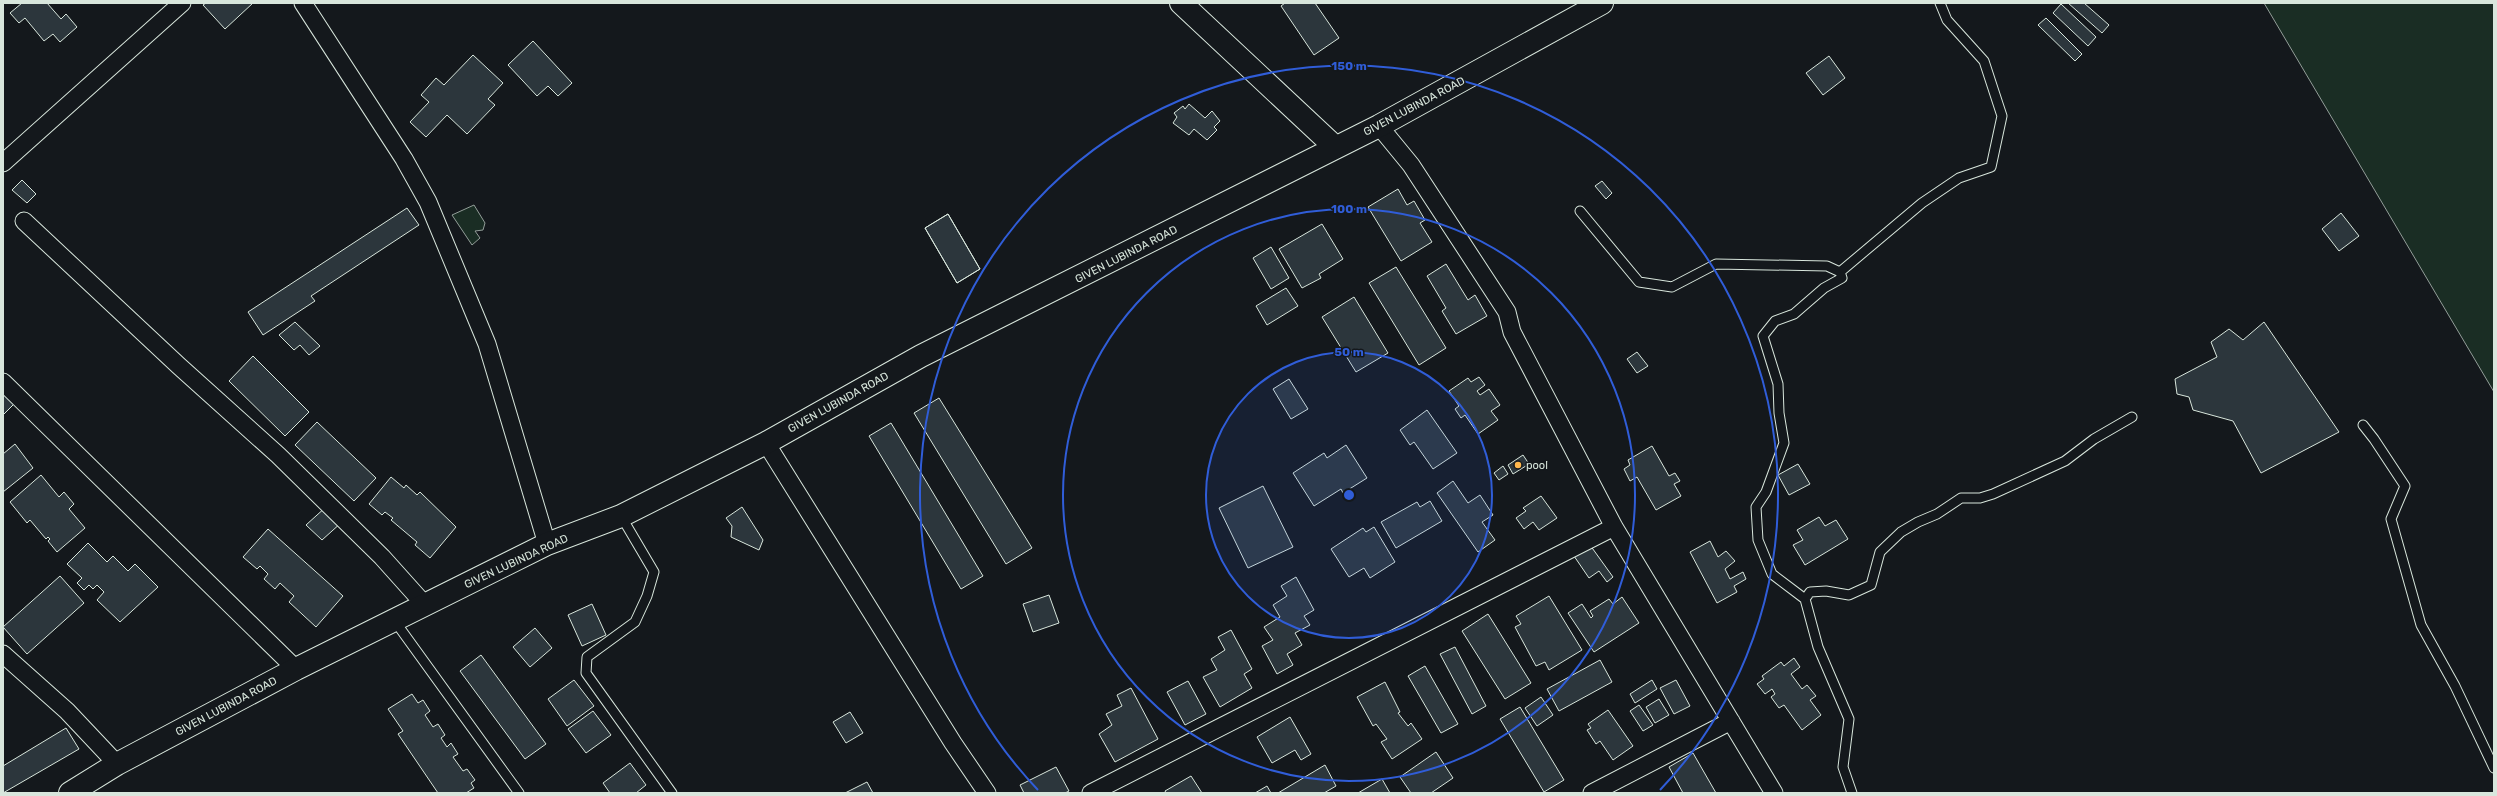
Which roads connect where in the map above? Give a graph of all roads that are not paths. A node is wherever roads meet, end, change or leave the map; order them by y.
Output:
1 (182, 3) edge
2 (303, 3) edge
3 (1181, 3) edge
4 (1602, 3) edge
5 (1940, 3) edge
6 (1379, 126) junction
7 (1336, 147) junction
8 (3, 164) edge
9 (1580, 211) dead end
10 (24, 222) dead end
11 (1840, 272) junction
12 (3, 382) edge
13 (2132, 416) dead end
14 (2363, 425) dead end
15 (766, 443) junction
16 (621, 516) junction
17 (1614, 527) junction
18 (547, 544) junction
19 (1805, 599) junction
20 (425, 605) junction
21 (394, 620) junction
22 (3, 654) edge
23 (296, 669) junction
24 (1731, 721) junction
25 (117, 764) junction
26 (2494, 768) edge
27 (70, 793) edge
28 (519, 793) edge
29 (672, 793) edge
30 (987, 793) edge
31 (1091, 793) edge
32 (1592, 793) edge
33 (1774, 793) edge
34 (1852, 793) edge

1 - 8 street
2 - 18 street
3 - 7 street
4 - 6 street, GIVEN LUBINDA ROAD
5 - 11 lane
6 - 7 street, GIVEN LUBINDA ROAD
6 - 17 street
7 - 15 street, GIVEN LUBINDA ROAD
9 - 11 lane
10 - 20 street
11 - 19 lane
12 - 23 street
13 - 19 lane
14 - 26 lane
15 - 16 street, GIVEN LUBINDA ROAD
15 - 30 street
16 - 18 street, GIVEN LUBINDA ROAD
16 - 29 lane
17 - 24 street
17 - 31 street
18 - 20 street, GIVEN LUBINDA ROAD
19 - 34 lane
20 - 21 street, GIVEN LUBINDA ROAD
21 - 23 street, GIVEN LUBINDA ROAD
21 - 28 lane
22 - 25 street
23 - 25 street, GIVEN LUBINDA ROAD
24 - 32 street
24 - 33 street
25 - 27 street, GIVEN LUBINDA ROAD

